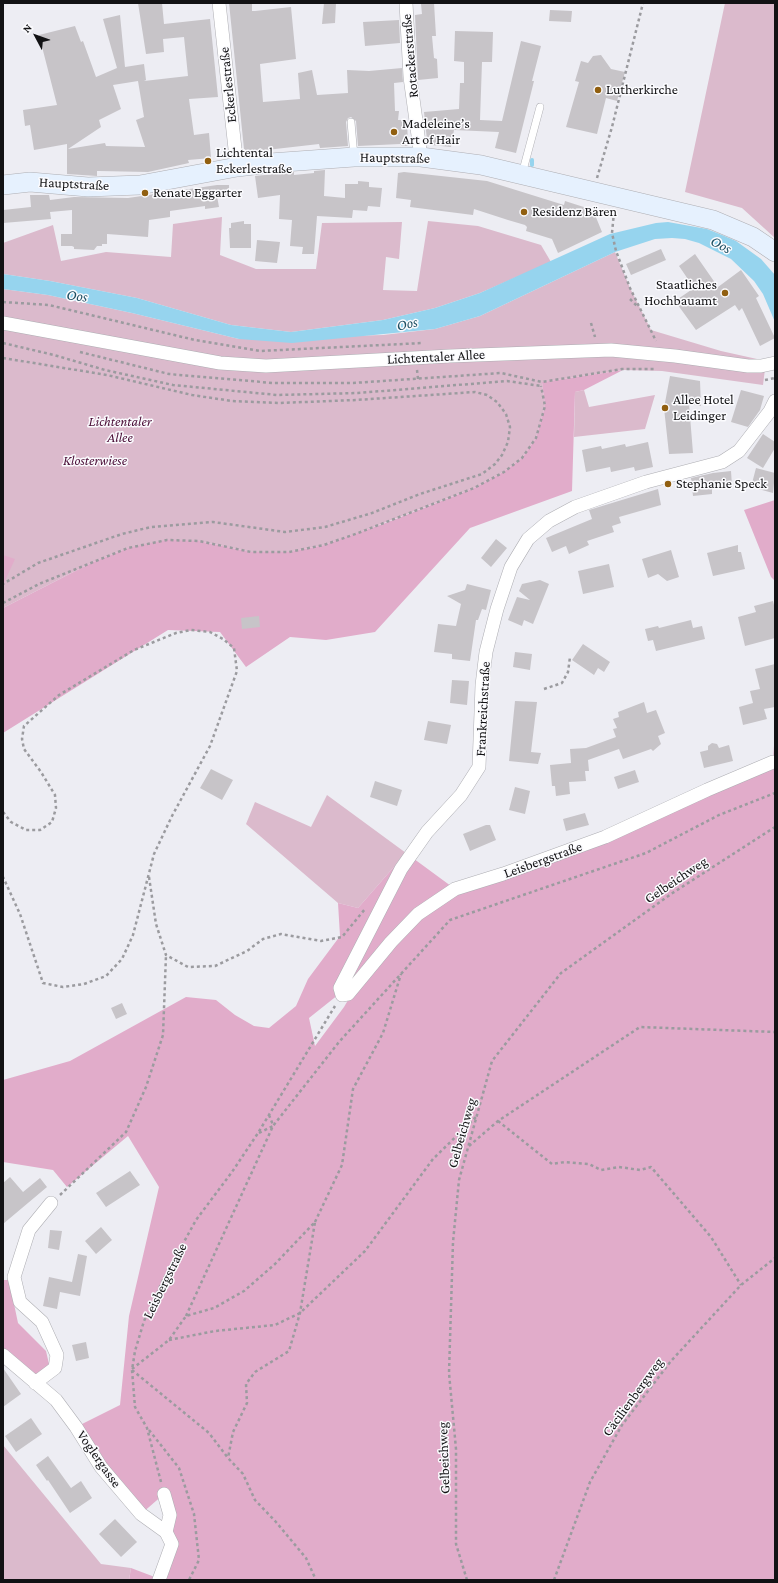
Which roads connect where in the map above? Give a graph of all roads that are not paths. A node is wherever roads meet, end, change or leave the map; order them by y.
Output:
1 (219, 3) edge
2 (406, 3) edge
3 (540, 107) dead end
4 (351, 122) dead end
5 (354, 157) junction
6 (421, 157) junction
7 (237, 167) junction
8 (522, 174) junction
9 (3, 184) edge
10 (775, 252) edge
11 (3, 323) edge
12 (775, 363) edge
13 (775, 401) edge
14 (773, 762) dead end
15 (342, 995) joint
16 (51, 1203) road end
17 (3, 1355) edge
18 (35, 1383) junction
19 (164, 1494) road end
20 (166, 1532) junction
21 (160, 1580) edge

1 - 7 street, Eckerlestraße
2 - 6 street, Rotackerstraße
3 - 8 lane
4 - 5 lane
5 - 6 main road, Hauptstraße
5 - 7 main road, Hauptstraße
6 - 8 main road, Hauptstraße
7 - 9 main road, Hauptstraße
8 - 10 main road, Hauptstraße
11 - 12 street, Lichtentaler Allee
13 - 15 street, Frankreichstraße
14 - 15 street, Leisbergstraße
16 - 18 street
17 - 18 street, Voglergasse
18 - 20 street, Voglergasse
19 - 20 street
20 - 21 street

